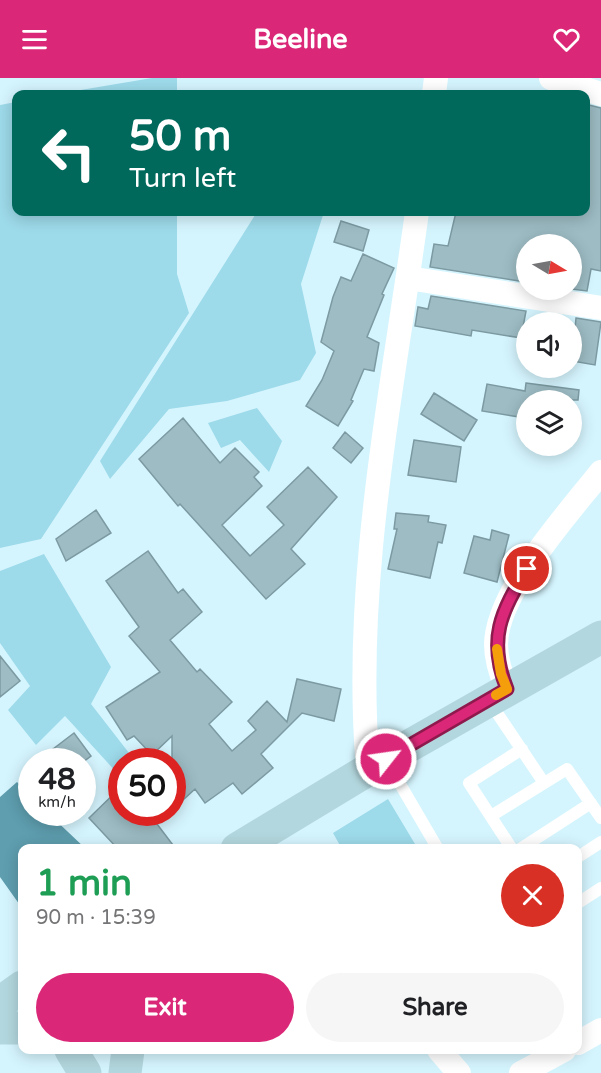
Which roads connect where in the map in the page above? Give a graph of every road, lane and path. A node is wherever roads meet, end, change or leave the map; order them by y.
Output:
1 (551, 78) edge
2 (588, 90) edge
3 (416, 216) edge
4 (408, 278) junction
5 (601, 308) edge
6 (601, 472) edge
7 (601, 637) edge
8 (497, 694) junction
9 (522, 749) junction
10 (377, 764) junction
11 (544, 783) junction
12 (591, 803) junction
13 (491, 816) junction
14 (601, 818) edge
15 (601, 842) edge
16 (252, 844) edge
17 (434, 844) edge
18 (509, 844) edge
19 (528, 844) edge
20 (582, 854) edge
21 (601, 888) edge
22 (582, 900) edge
23 (18, 990) edge
24 (0, 1003) edge
25 (0, 1028) edge
26 (18, 1028) edge
27 (601, 1030) edge
28 (582, 1041) edge
29 (73, 1054) edge
30 (127, 1054) edge
31 (442, 1054) edge
32 (557, 1054) edge
33 (85, 1073) edge
34 (125, 1073) edge
35 (459, 1073) edge
36 (521, 1073) edge

1 - 2 street
3 - 4 street
4 - 5 street
4 - 10 street
6 - 8 street
7 - 8 main road
8 - 9 lane
8 - 10 main road
9 - 11 lane
9 - 13 lane
10 - 16 main road
10 - 17 lane
11 - 12 lane
11 - 13 lane
12 - 14 lane
12 - 19 lane
13 - 18 lane
15 - 20 lane
21 - 22 lane
23 - 24 main road
25 - 26 main road
27 - 28 street
29 - 33 main road
30 - 34 main road
31 - 35 street
32 - 36 street

